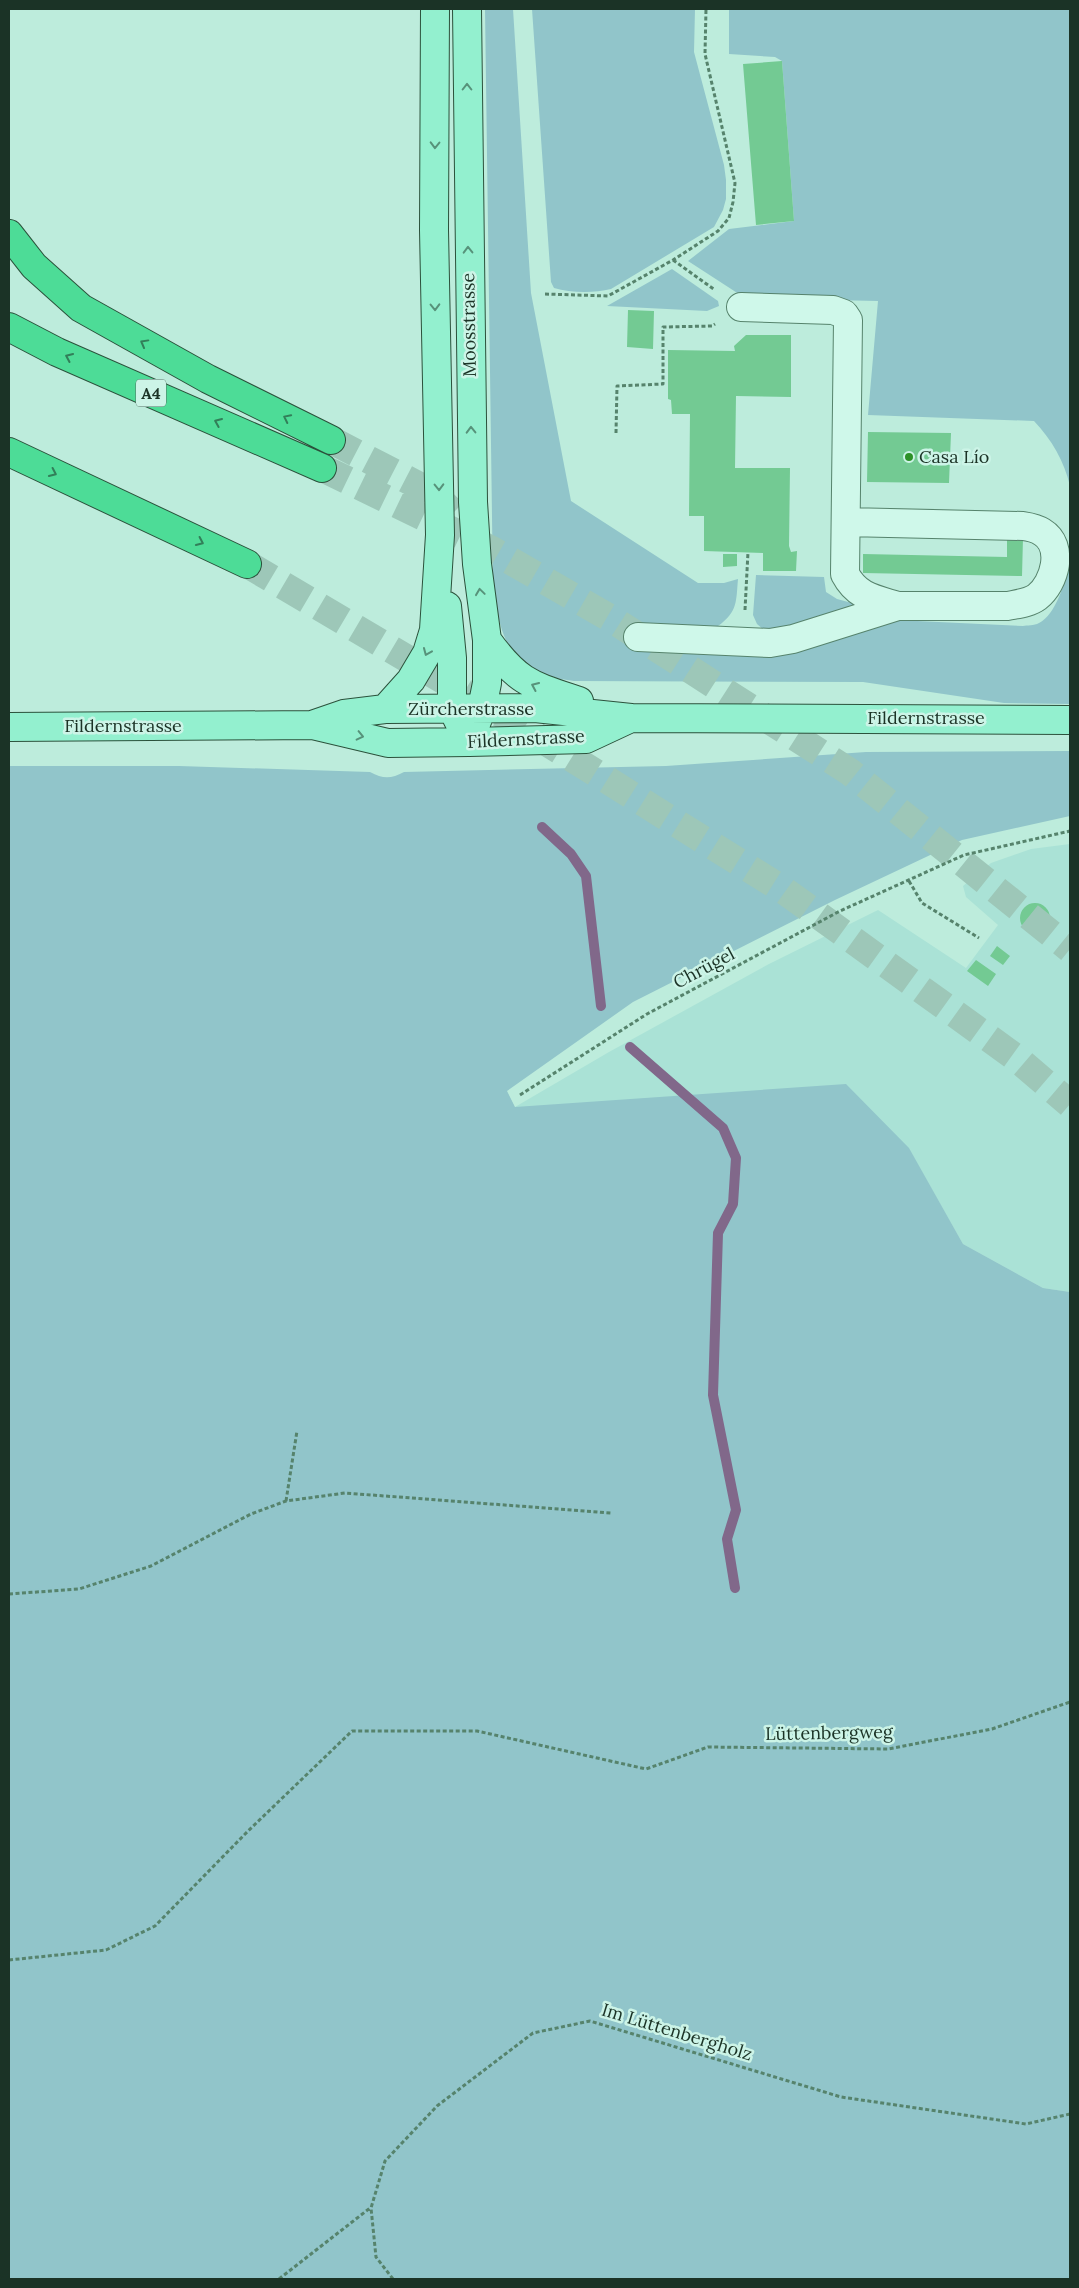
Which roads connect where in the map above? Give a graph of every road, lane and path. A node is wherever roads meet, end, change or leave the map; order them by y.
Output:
1 (435, 9) edge
2 (467, 9) edge
3 (706, 9) edge
4 (9, 234) edge
5 (673, 260) junction
6 (545, 294) dead end
7 (741, 307) junction
8 (9, 327) edge
9 (616, 433) dead end
10 (331, 440) tunnel mouth
11 (9, 452) edge
12 (322, 468) tunnel mouth
13 (846, 522) junction
14 (440, 535) junction
15 (748, 552) dead end
16 (247, 564) tunnel mouth
17 (898, 606) junction
18 (638, 637) dead end
19 (487, 640) junction
20 (743, 643) junction
21 (452, 708) junction
22 (482, 708) junction
23 (385, 709) junction
24 (631, 718) junction
25 (1070, 720) edge
26 (312, 725) junction
27 (9, 726) edge
28 (469, 742) junction
29 (1070, 831) edge
30 (909, 882) junction
31 (979, 938) dead end
32 (520, 1095) dead end
33 (297, 1431) dead end
34 (286, 1501) junction
35 (612, 1513) dead end
36 (9, 1594) edge
37 (1070, 1702) edge
38 (9, 1960) edge
39 (1070, 2114) edge
40 (371, 2208) junction
41 (279, 2279) edge
42 (393, 2279) edge

1 -> 14 main road, Moosstrasse
19 -> 2 main road, Moosstrasse
3 - 5 path
10 -> 4 highway
5 - 6 path
5 - 7 path
7 - 9 path
7 - 13 lane
12 -> 8 highway, A4
11 -> 16 highway
13 - 17 lane
13 - 17 lane
14 - 21 main road, Moosstrasse
14 -> 23 main road, Moosstrasse
15 - 20 path
17 - 20 lane
18 - 20 lane
19 - 22 main road, Moosstrasse
24 -> 19 main road
21 - 22 main road, Zürcherstrasse
21 - 23 main road, Zürcherstrasse
21 - 28 main road, Moosstrasse
22 - 24 main road, Zürcherstrasse
22 - 28 main road, Moosstrasse
23 - 26 main road, Zürcherstrasse
24 - 25 main road, Fildernstrasse
24 - 28 main road, Fildernstrasse
26 - 27 main road, Fildernstrasse
26 -> 28 main road, Fildernstrasse
29 - 30 path, Chrügel
30 - 31 path
30 - 32 path, Chrügel
33 - 34 path
34 - 35 path
34 - 36 path
37 - 38 path, Lüttenbergweg
39 - 40 path, Im Lüttenbergholz
40 - 41 path
40 - 42 path, Im Lüttenbergholz

